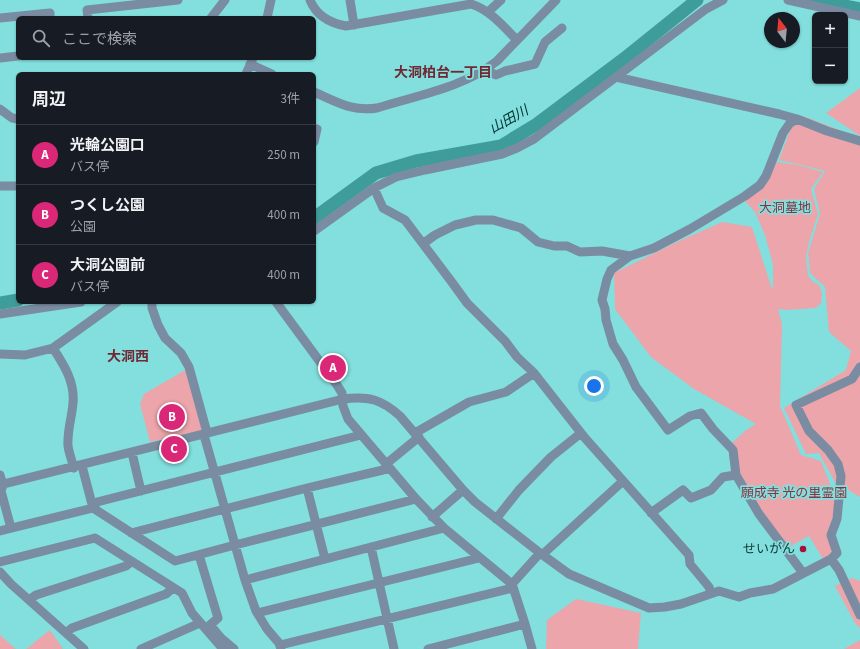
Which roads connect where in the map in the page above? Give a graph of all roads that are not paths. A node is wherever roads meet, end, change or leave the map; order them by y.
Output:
1 (178, 0) edge
2 (225, 0) edge
3 (271, 0) edge
4 (310, 0) edge
5 (350, 0) edge
6 (501, 0) edge
7 (556, 0) edge
8 (723, 0) edge
9 (788, 0) edge
10 (488, 12) junction
11 (16, 16) edge
12 (20, 16) edge
13 (50, 16) edge
14 (88, 16) edge
15 (213, 16) edge
16 (268, 16) edge
17 (860, 16) edge
18 (0, 18) edge
19 (354, 25) junction
20 (562, 28) dead end
21 (517, 40) junction
22 (16, 56) edge
23 (0, 58) edge
24 (251, 61) edge
25 (486, 70) junction
26 (247, 72) edge
27 (269, 72) edge
28 (616, 77) junction
29 (316, 93) edge
30 (0, 109) edge
31 (16, 119) edge
32 (798, 119) junction
33 (860, 141) edge
34 (0, 186) edge
35 (16, 186) edge
36 (374, 188) junction
37 (316, 230) edge
38 (424, 243) junction
39 (630, 256) junction
40 (68, 304) edge
41 (114, 304) edge
42 (152, 304) edge
43 (277, 304) edge
44 (0, 314) edge
45 (53, 348) junction
46 (0, 354) edge
47 (860, 367) edge
48 (534, 373) junction
49 (343, 400) junction
50 (581, 433) junction
51 (206, 434) junction
52 (361, 435) junction
53 (417, 435) junction
54 (132, 453) junction
55 (388, 466) junction
56 (78, 467) junction
57 (214, 473) junction
58 (0, 475) edge
59 (736, 475) junction
60 (623, 481) junction
61 (1, 485) edge
62 (307, 488) junction
63 (463, 490) junction
64 (141, 491) junction
65 (416, 499) junction
66 (94, 508) junction
67 (224, 509) junction
68 (652, 513) junction
69 (432, 517) junction
70 (496, 519) junction
71 (316, 524) junction
72 (11, 528) junction
73 (444, 528) junction
74 (0, 531) edge
75 (131, 533) junction
76 (235, 545) junction
77 (371, 547) junction
78 (541, 554) junction
79 (199, 555) junction
80 (479, 558) junction
81 (325, 559) junction
82 (831, 559) junction
83 (0, 562) edge
84 (130, 562) junction
85 (0, 572) edge
86 (803, 573) junction
87 (245, 580) junction
88 (379, 583) junction
89 (513, 586) junction
90 (173, 588) junction
91 (711, 593) junction
92 (29, 600) junction
93 (257, 613) junction
94 (860, 615) edge
95 (387, 619) junction
96 (200, 623) junction
97 (525, 624) junction
98 (66, 633) junction
99 (281, 647) edge
100 (84, 649) edge
101 (140, 649) edge
102 (222, 649) edge
103 (234, 649) edge
104 (394, 649) edge
105 (428, 649) edge
106 (532, 649) edge

1 - 14 street
2 - 15 street
3 - 16 street
4 - 19 street
5 - 19 street
6 - 10 street
7 - 21 street
8 - 28 street
9 - 17 street
10 - 19 street
10 - 21 street
11 - 18 street
12 - 13 street
20 - 25 street
21 - 25 street
22 - 23 street
24 - 26 street
24 - 27 street
25 - 29 street
28 - 32 street
28 - 36 street
30 - 31 street
32 - 33 street
32 - 39 street
34 - 35 street
36 - 37 street
36 - 38 street
38 - 39 street
38 - 48 street
39 - 59 street
40 - 44 street
41 - 45 street
42 - 51 street
43 - 49 street
45 - 46 street
45 - 56 street
47 - 82 street
48 - 50 street
48 - 53 street
49 - 51 street
49 - 52 street
49 - 53 street
50 - 60 street
50 - 70 street
51 - 54 street
51 - 57 street
52 - 55 street
52 - 57 street
53 - 55 street
53 - 63 street
54 - 56 street
54 - 64 street
55 - 62 street
55 - 65 street
56 - 61 street
56 - 66 street
57 - 64 street
57 - 67 street
58 - 61 street
59 - 68 street
59 - 86 street
60 - 68 street
60 - 78 street
61 - 72 street
62 - 67 street
62 - 71 street
63 - 69 street
63 - 70 street
64 - 66 street
65 - 69 street
65 - 71 street
66 - 72 street
66 - 75 street
67 - 75 street
67 - 76 street
68 - 91 street
69 - 73 street
70 - 78 street
71 - 76 street
71 - 81 street
72 - 74 street
73 - 77 street
73 - 80 street
75 - 79 street
76 - 79 street
76 - 87 street
77 - 81 street
77 - 88 street
78 - 89 street
78 - 91 street
79 - 103 street
80 - 88 street
80 - 89 street
81 - 87 street
82 - 86 street
82 - 94 street
83 - 84 street
84 - 90 street
84 - 92 street
85 - 92 street
86 - 91 street
87 - 93 street
88 - 93 street
88 - 95 street
89 - 95 street
89 - 97 street
90 - 96 street
90 - 98 street
92 - 98 street
93 - 99 street
95 - 99 street
95 - 104 street
96 - 101 street
96 - 102 street
97 - 105 street
97 - 106 street
98 - 100 street

